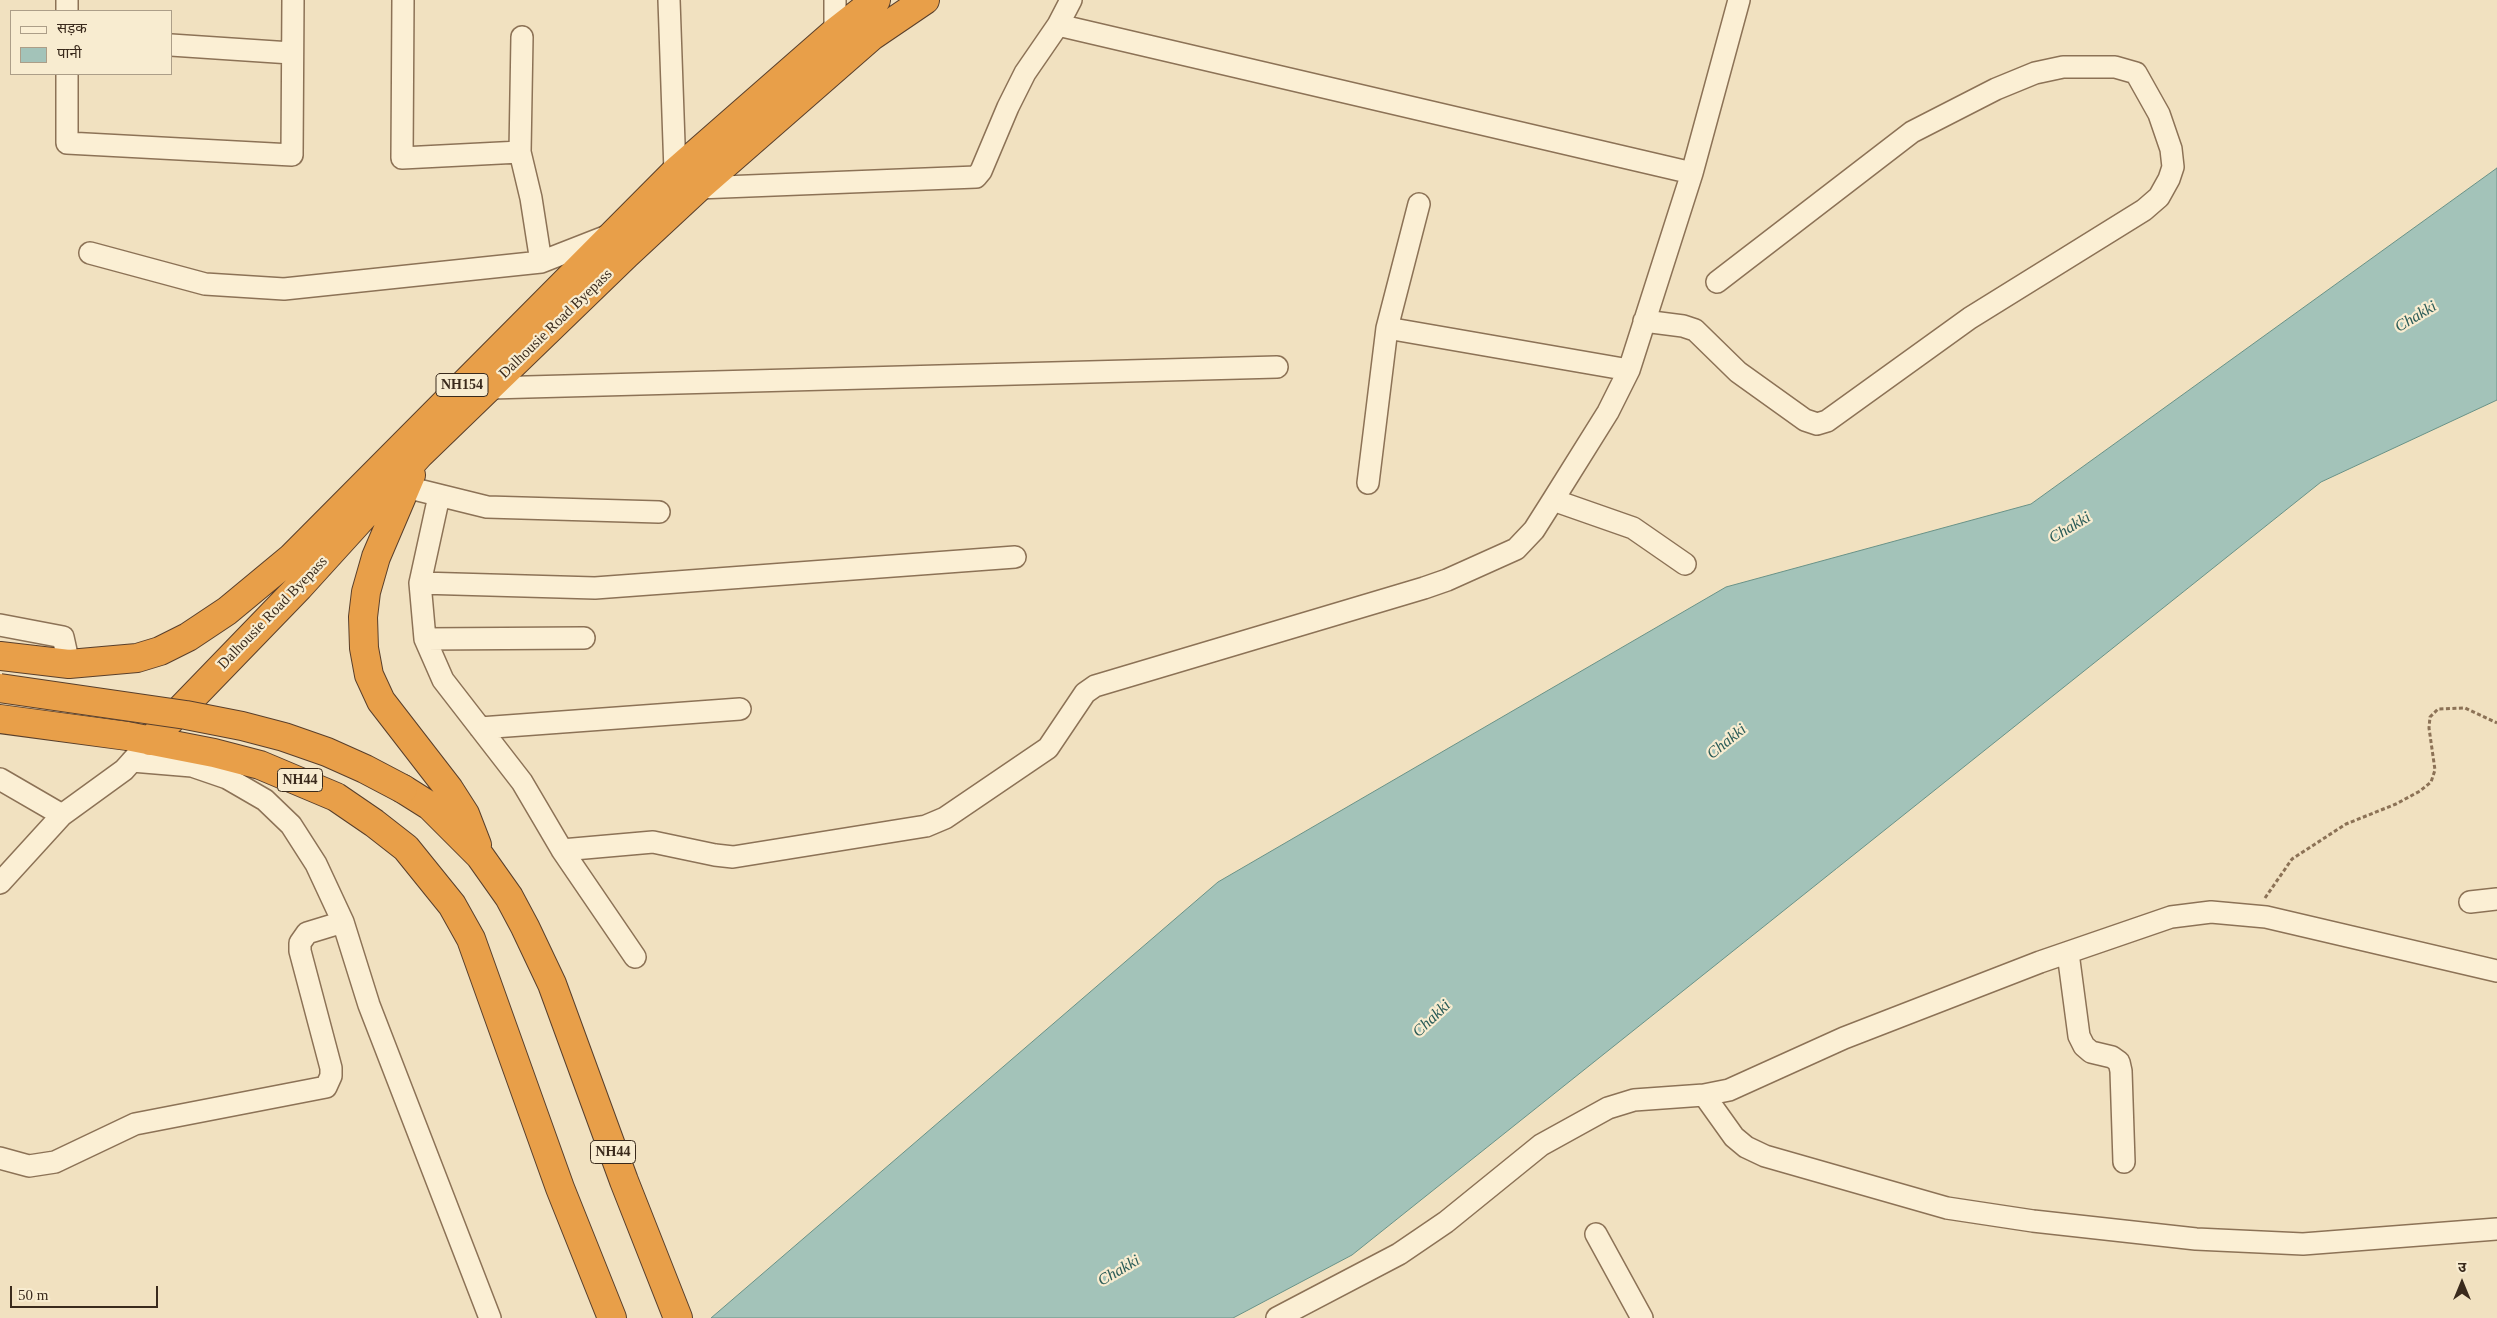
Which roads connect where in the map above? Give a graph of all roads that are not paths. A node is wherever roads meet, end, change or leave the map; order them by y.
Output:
1 (293, 0) edge
2 (403, 0) edge
3 (669, 0) edge
4 (835, 0) edge
5 (876, 0) edge
6 (925, 0) edge
7 (1071, 0) edge
8 (1739, 0) edge
9 (1058, 25) junction
10 (835, 32) junction
11 (522, 37) dead end
12 (172, 45) edge
13 (291, 53) junction
14 (67, 75) edge
15 (520, 152) junction
16 (675, 172) junction
17 (1692, 173) junction
18 (698, 188) junction
19 (1419, 204) dead end
20 (610, 235) junction
21 (90, 253) dead end
22 (541, 262) junction
23 (1718, 282) dead end
24 (1644, 321) junction
25 (1387, 328) junction
26 (1277, 367) dead end
27 (1629, 370) junction
28 (490, 388) junction
29 (419, 455) junction
30 (1368, 483) dead end
31 (406, 487) junction
32 (439, 496) junction
33 (1553, 500) junction
34 (659, 512) dead end
35 (1015, 557) dead end
36 (1685, 564) dead end
37 (420, 583) junction
38 (0, 626) edge
39 (584, 638) dead end
40 (425, 639) junction
41 (0, 656) edge
42 (69, 664) junction
43 (0, 688) edge
44 (740, 709) dead end
45 (0, 719) edge
46 (41, 725) junction
47 (480, 728) junction
48 (150, 741) junction
49 (132, 761) junction
50 (0, 779) edge
51 (62, 815) junction
52 (562, 850) junction
53 (480, 856) junction
54 (0, 883) edge
55 (2497, 899) edge
56 (2470, 902) dead end
57 (342, 922) junction
58 (2068, 953) junction
59 (635, 957) dead end
60 (2497, 970) edge
61 (1704, 1095) junction
62 (0, 1158) edge
63 (2124, 1162) dead end
64 (2497, 1229) edge
65 (1596, 1234) dead end
66 (490, 1318) edge
67 (612, 1318) edge
68 (678, 1318) edge
69 (1277, 1318) edge
70 (1642, 1318) edge

1 - 13 street
2 - 15 street
3 - 16 street
4 - 10 street
5 - 10 highway, NH154
6 - 18 highway, Dalhousie Road Byepass / NH154
7 - 9 street
8 - 17 street
9 - 17 street
9 - 18 street
10 - 16 highway, NH154
11 - 15 street
12 - 13 street
13 - 14 street
15 - 22 street
16 - 20 highway, NH154
17 - 24 street
18 - 28 highway, Dalhousie Road Byepass / NH154
19 - 25 street
20 - 22 street
20 - 42 highway, NH154
21 - 22 street
23 - 24 street
24 - 27 street
25 - 27 street
25 - 30 street
26 - 28 street
27 - 33 street
28 - 29 highway, Dalhousie Road Byepass / NH154
29 - 31 highway
29 - 48 highway, Dalhousie Road Byepass / NH154
31 - 32 street
31 - 53 highway
32 - 34 street
32 - 37 street
33 - 36 street
33 - 52 street
35 - 37 street
37 - 40 street
38 - 42 street
39 - 40 street
40 - 47 street
41 - 42 highway, NH154
42 - 46 highway
43 - 53 highway, NH44, bridge
44 - 47 street
45 - 46 highway, NH44
46 - 48 highway, NH44
47 - 52 street
48 - 49 street
48 - 67 highway, NH44
49 - 51 street
49 - 57 street
50 - 51 street
51 - 54 street
52 - 59 street
53 - 68 highway, NH44
55 - 56 street
57 - 62 street
57 - 66 street
58 - 60 street
58 - 61 street
58 - 63 street
61 - 64 street
61 - 69 street
65 - 70 street

